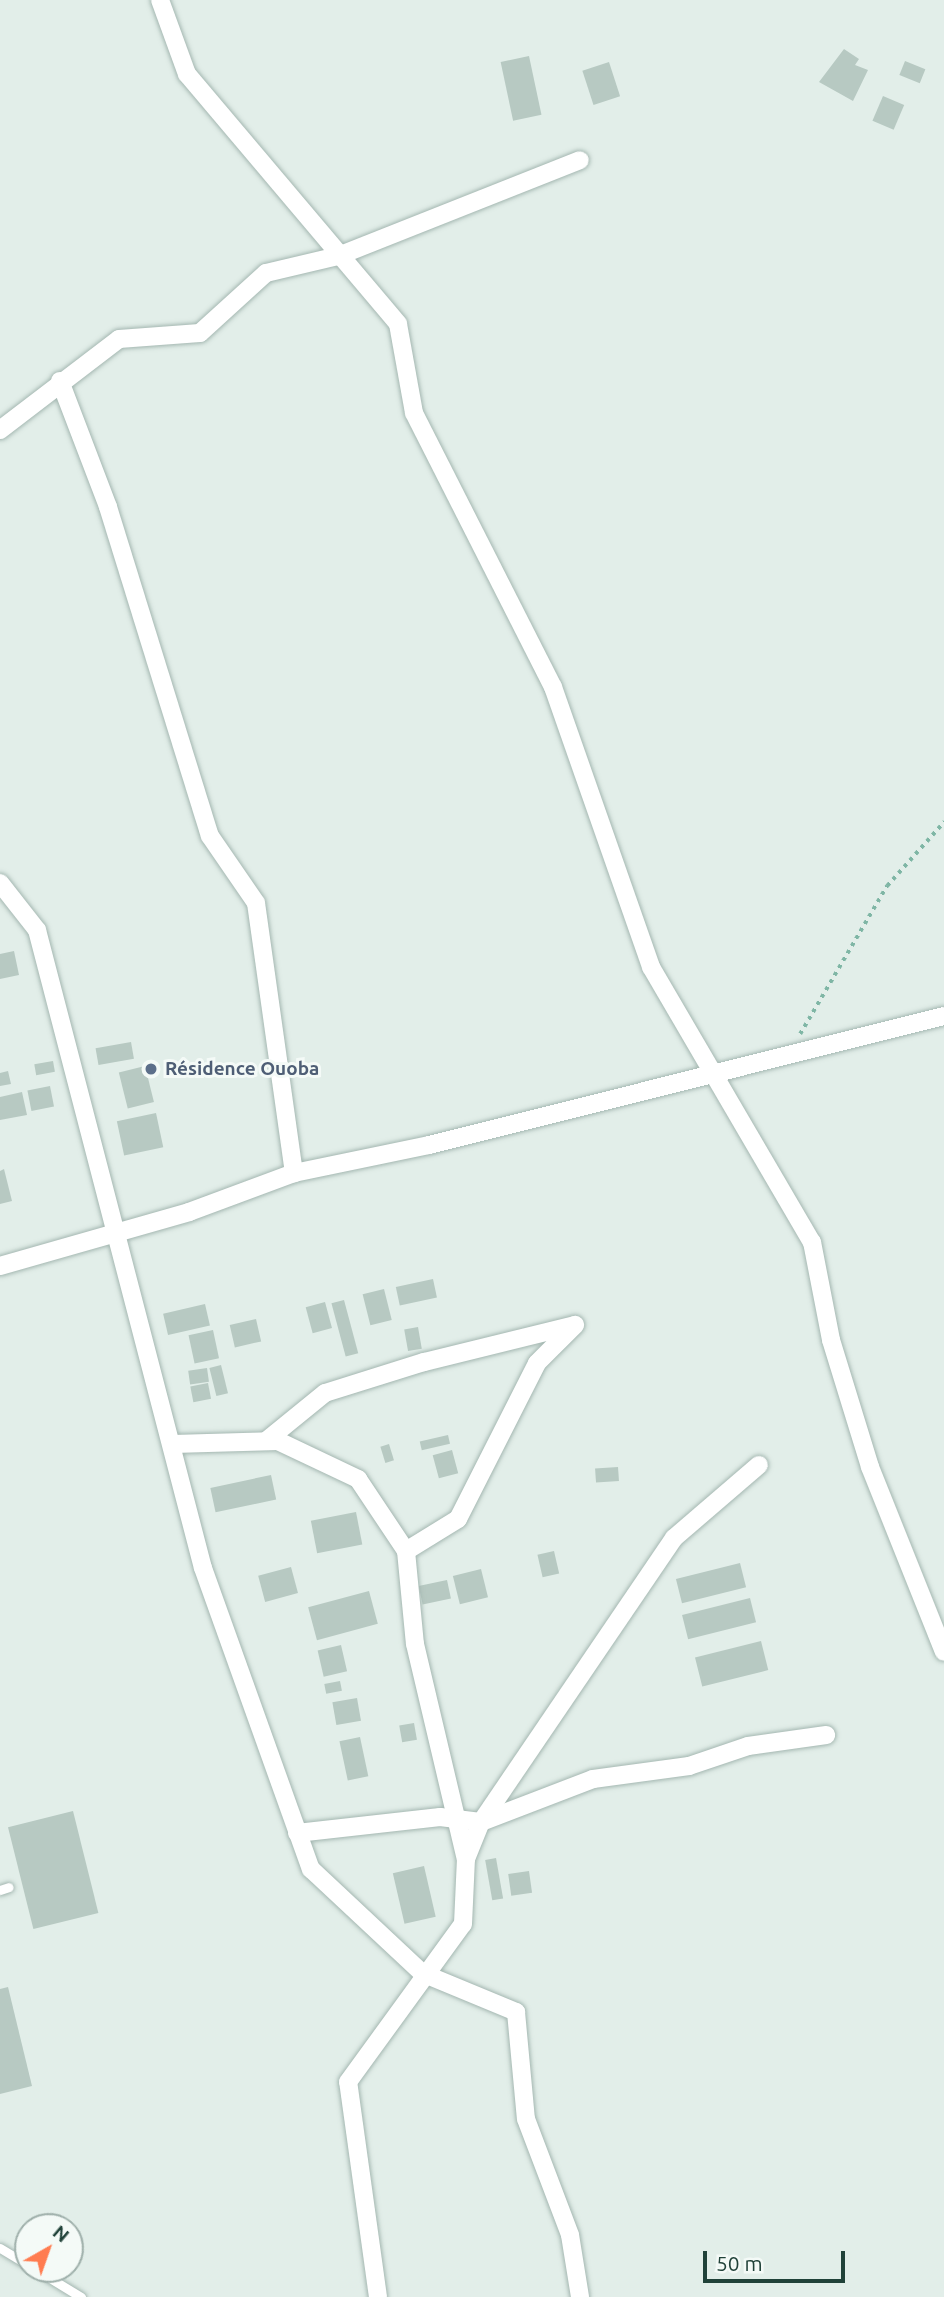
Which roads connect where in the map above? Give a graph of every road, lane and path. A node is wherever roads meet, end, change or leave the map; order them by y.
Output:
1 (160, 0) edge
2 (580, 160) dead end
3 (338, 256) junction
4 (60, 381) junction
5 (0, 430) edge
6 (944, 822) edge
7 (0, 883) edge
8 (944, 1017) edge
9 (789, 1054) junction
10 (713, 1073) junction
11 (294, 1173) junction
12 (112, 1231) junction
13 (0, 1266) edge
14 (266, 1441) junction
15 (173, 1444) junction
16 (759, 1465) dead end
17 (406, 1551) junction
18 (944, 1652) edge
19 (826, 1735) dead end
20 (454, 1818) junction
21 (481, 1822) junction
22 (297, 1833) junction
23 (466, 1859) junction
24 (422, 1973) junction
25 (58, 2283) edge
26 (81, 2297) edge
27 (378, 2297) edge
28 (580, 2297) edge

1 - 3 street
2 - 3 street
3 - 4 street
3 - 10 street
4 - 5 street
4 - 11 street
6 - 9 path
7 - 12 street
8 - 9 street
9 - 10 street
10 - 11 street
10 - 18 street
11 - 12 street
12 - 13 street
12 - 15 street
14 - 15 street
14 - 17 street
14 - 17 street
15 - 22 street
16 - 21 street
17 - 20 street
19 - 21 street
20 - 21 street
20 - 22 street
20 - 23 street
21 - 23 street
22 - 24 street
23 - 24 street
24 - 27 street
24 - 28 street
25 - 26 lane

